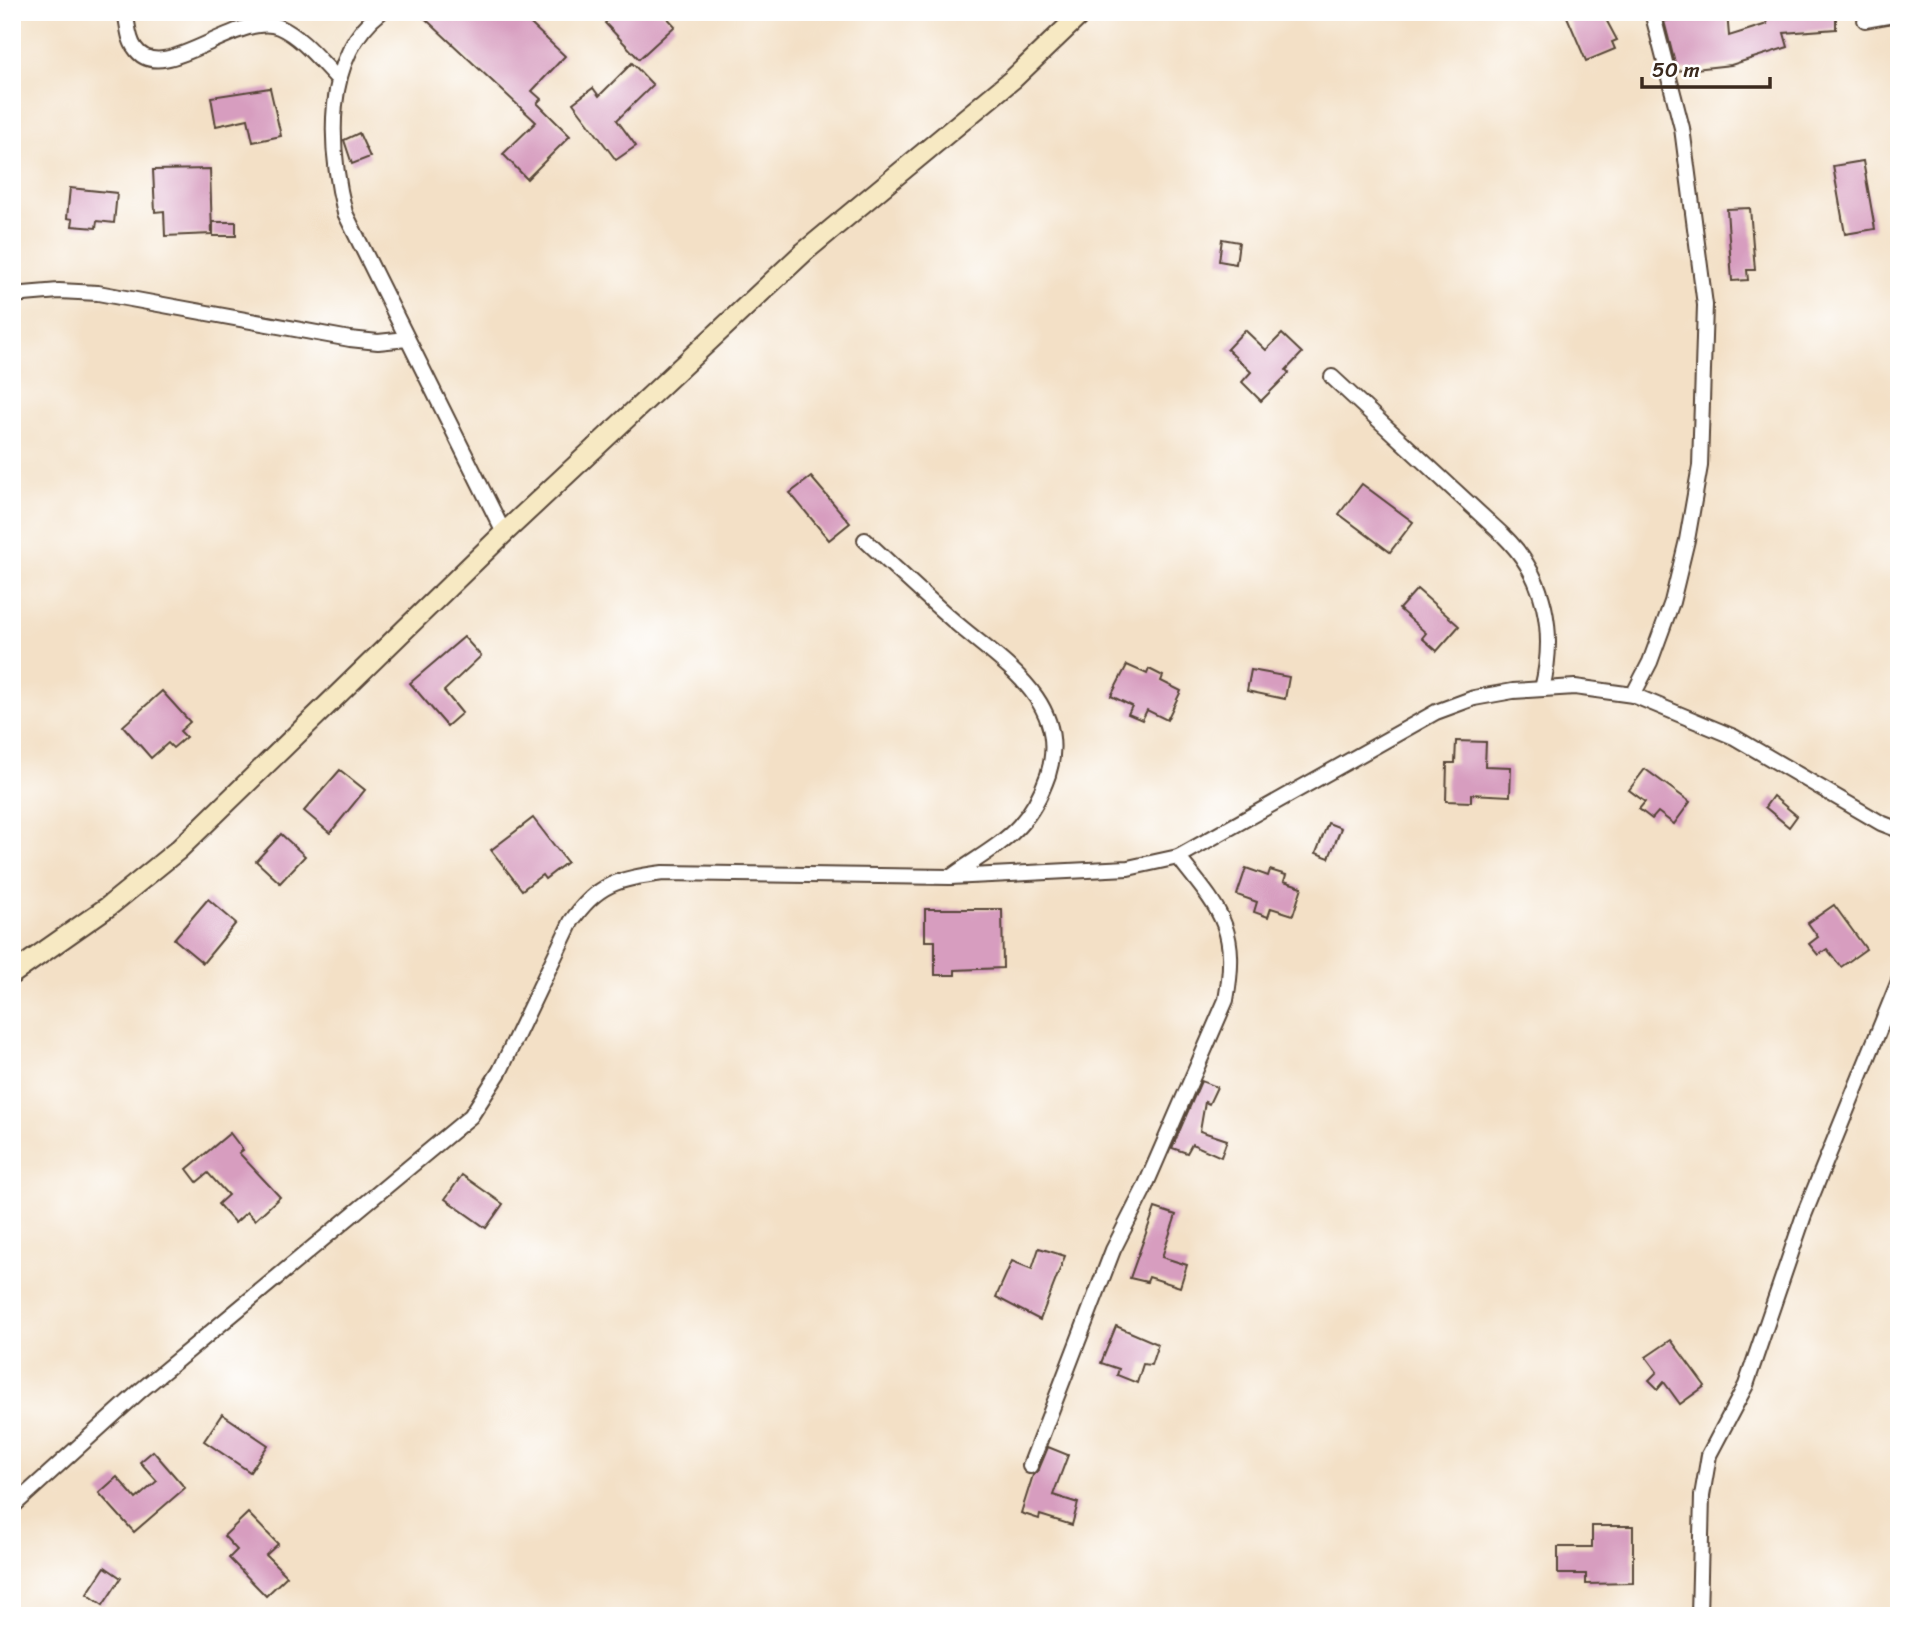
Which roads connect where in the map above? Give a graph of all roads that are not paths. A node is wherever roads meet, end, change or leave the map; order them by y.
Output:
1 (125, 12) edge
2 (381, 12) edge
3 (1083, 12) edge
4 (1652, 12) edge
5 (1899, 14) edge
6 (1865, 20) dead end
7 (339, 80) junction
8 (12, 296) edge
9 (407, 339) junction
10 (1332, 377) dead end
11 (505, 533) junction
12 (865, 540) dead end
13 (1542, 689) junction
14 (1633, 695) junction
15 (1899, 830) edge
16 (1178, 857) junction
17 (950, 877) junction
18 (12, 974) edge
19 (1899, 981) edge
20 (1030, 1466) dead end
21 (12, 1507) edge
22 (1699, 1616) edge

1 - 7 street
2 - 7 street
3 - 11 street
4 - 14 street
5 - 6 street
7 - 9 street
8 - 9 street
9 - 11 street
10 - 13 street
11 - 18 street
12 - 17 street
13 - 14 street
13 - 16 street
14 - 15 street
16 - 17 street
16 - 20 street
17 - 21 street
19 - 22 street

